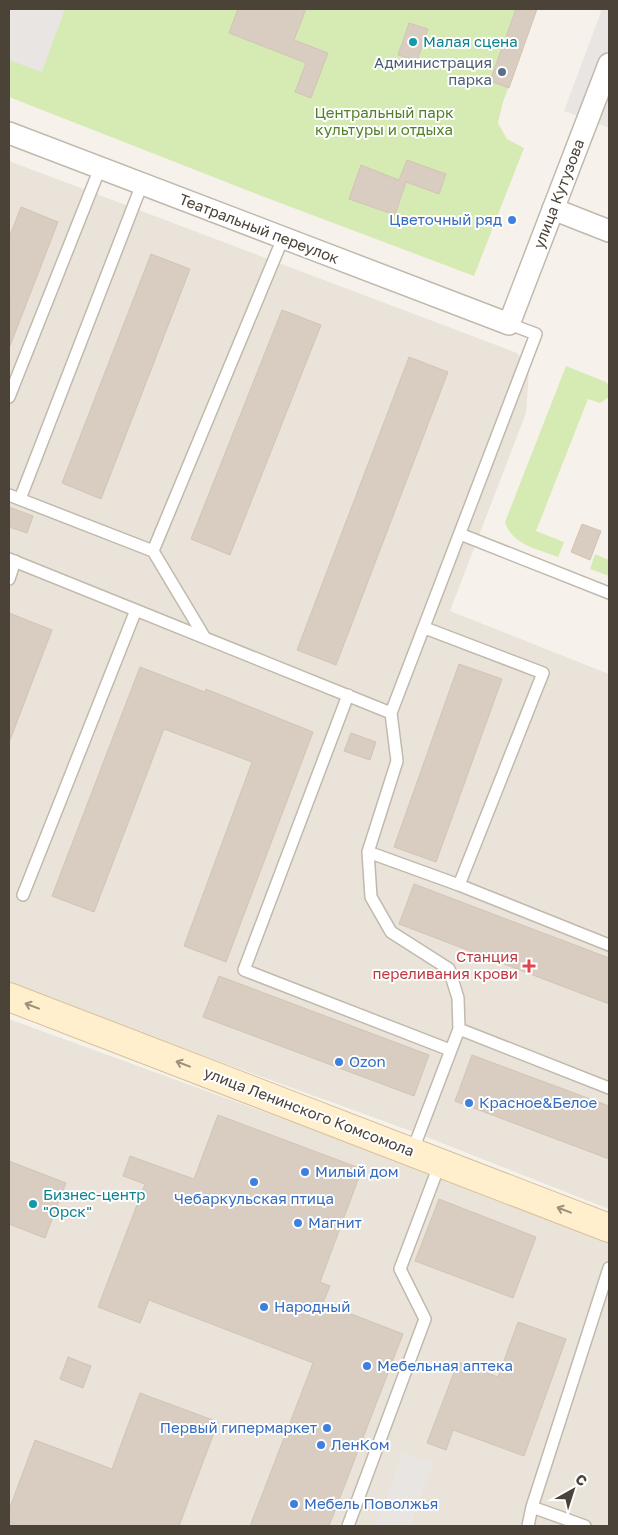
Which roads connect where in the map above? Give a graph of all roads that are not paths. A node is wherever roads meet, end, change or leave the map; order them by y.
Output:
1 (609, 64) edge
2 (9, 133) edge
3 (100, 168) junction
4 (142, 184) junction
5 (554, 209) junction
6 (609, 231) edge
7 (282, 238) junction
8 (509, 324) junction
9 (9, 396) edge
10 (9, 495) edge
11 (20, 499) junction
12 (460, 534) junction
13 (153, 550) junction
14 (12, 560) edge
15 (9, 579) edge
16 (609, 592) edge
17 (136, 610) junction
18 (424, 628) junction
19 (205, 638) junction
20 (348, 695) junction
21 (391, 713) junction
22 (368, 852) junction
23 (459, 885) junction
24 (23, 895) dead end
25 (609, 945) edge
26 (9, 997) edge
27 (458, 1030) junction
28 (450, 1050) junction
29 (609, 1088) edge
30 (412, 1152) junction
31 (440, 1163) junction
32 (609, 1228) edge
33 (609, 1268) edge
34 (532, 1507) junction
35 (348, 1526) edge
36 (528, 1526) edge
37 (585, 1526) edge

1 - 5 street, улица Кутузова
2 - 3 street, Театральный переулок
3 - 4 street, Театральный переулок
3 - 9 lane
4 - 7 street, Театральный переулок
4 - 11 lane
5 - 6 street
5 - 8 street, улица Кутузова
7 - 8 street, Театральный переулок
7 - 13 lane
8 - 12 lane
10 - 11 lane
11 - 13 lane
12 - 16 lane
12 - 18 lane
13 - 19 lane
14 - 15 lane
14 - 17 lane
17 - 19 lane
17 - 24 lane
18 - 21 lane
18 - 23 lane
19 - 20 lane
20 - 21 lane
20 - 28 lane
21 - 22 lane
22 - 23 lane
22 - 27 lane
23 - 25 lane
30 -> 26 street, улица Ленинского Комсомола
27 - 28 lane
27 - 29 lane
28 - 30 lane
30 - 31 street, улица Ленинского Комсомола
32 -> 31 street, улица Ленинского Комсомола
31 - 35 lane
33 - 34 lane
34 - 36 lane
34 - 37 lane

